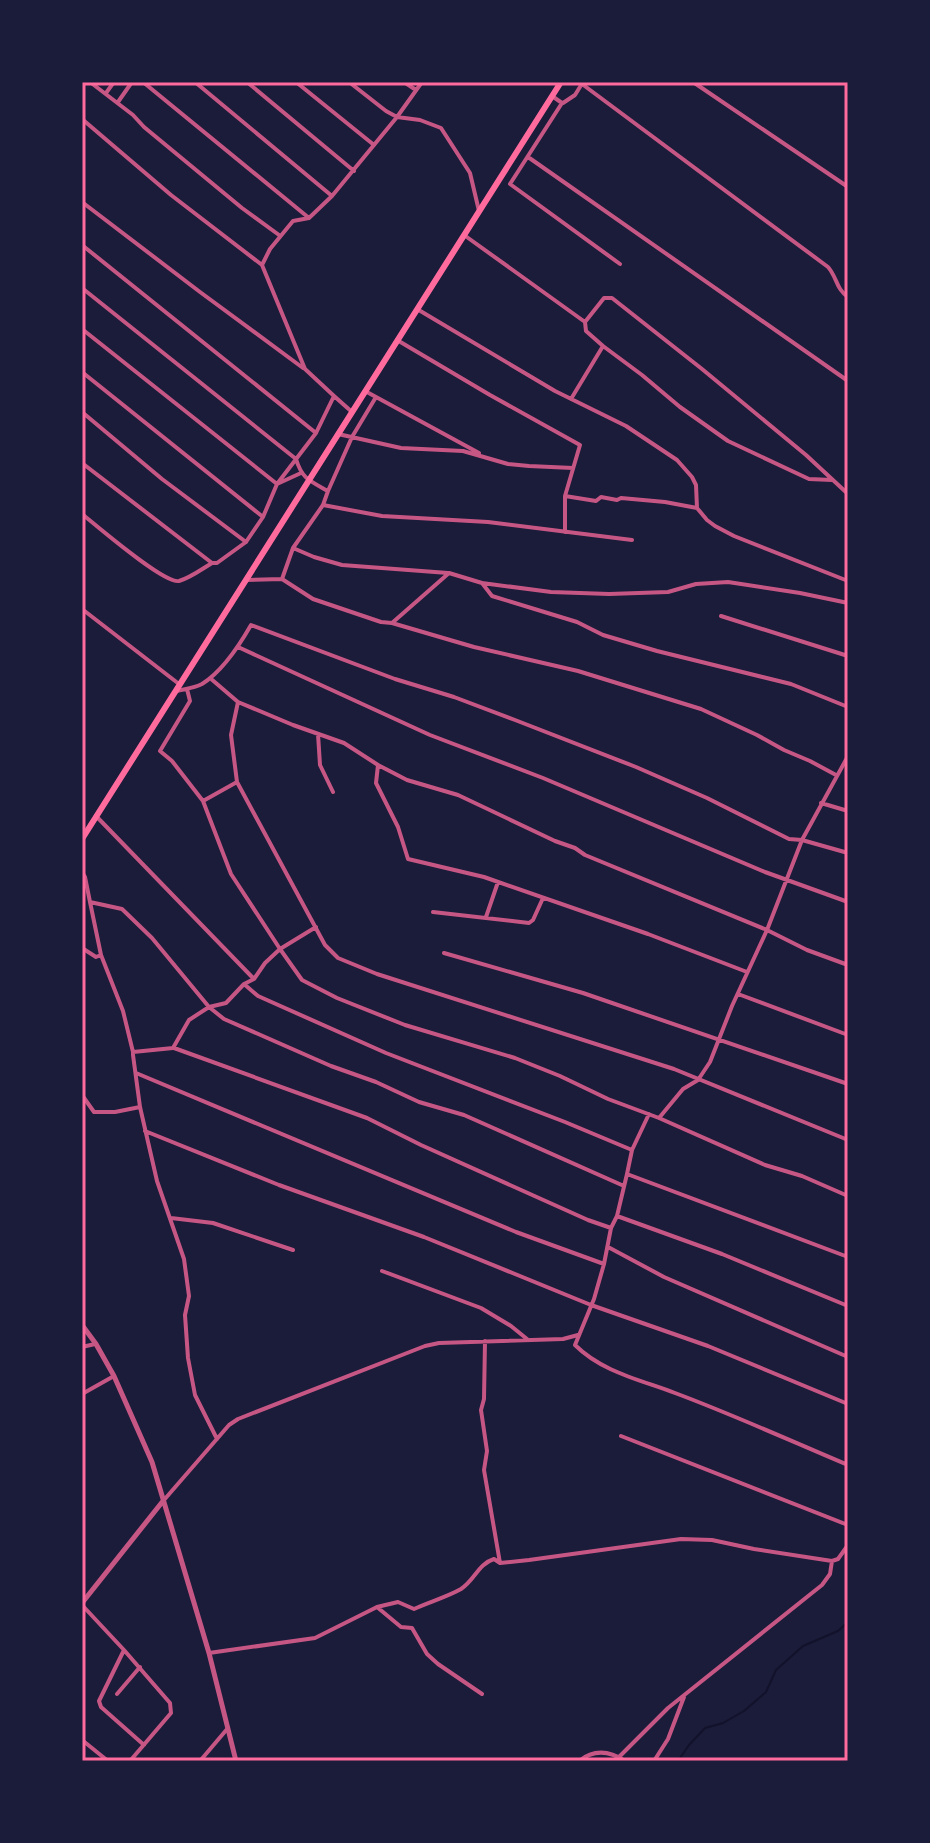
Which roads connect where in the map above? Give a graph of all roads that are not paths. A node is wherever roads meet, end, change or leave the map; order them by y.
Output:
1 (90, 82) edge
2 (114, 82) edge
3 (132, 82) edge
4 (143, 82) edge
5 (195, 82) edge
6 (247, 82) edge
7 (296, 82) edge
8 (349, 82) edge
9 (404, 82) edge
10 (422, 82) edge
11 (561, 82) edge
12 (693, 82) edge
13 (582, 83) edge
14 (416, 90) junction
15 (105, 94) junction
16 (552, 96) junction
17 (118, 102) junction
18 (562, 103) junction
19 (397, 117) junction
20 (82, 119) edge
21 (374, 145) junction
22 (528, 157) junction
23 (354, 171) junction
24 (848, 187) edge
25 (332, 196) junction
26 (82, 202) edge
27 (479, 212) junction
28 (309, 218) junction
29 (279, 235) junction
30 (464, 235) junction
31 (82, 245) edge
32 (620, 264) dead end
33 (262, 265) junction
34 (82, 288) edge
35 (848, 297) edge
36 (417, 309) junction
37 (585, 322) junction
38 (82, 329) edge
39 (397, 340) junction
40 (603, 346) junction
41 (305, 369) junction
42 (82, 372) edge
43 (848, 381) edge
44 (365, 391) junction
45 (334, 396) junction
46 (376, 397) junction
47 (571, 399) junction
48 (82, 412) edge
49 (352, 412) junction
50 (316, 433) junction
51 (338, 434) junction
52 (352, 437) junction
53 (487, 458) junction
54 (296, 459) junction
55 (82, 463) edge
56 (573, 468) junction
57 (301, 473) junction
58 (832, 480) junction
59 (308, 481) junction
60 (277, 484) junction
61 (328, 491) junction
62 (848, 494) edge
63 (565, 496) junction
64 (323, 505) junction
65 (697, 508) junction
66 (82, 514) edge
67 (263, 517) junction
68 (565, 532) junction
69 (632, 540) dead end
70 (246, 542) junction
71 (293, 548) junction
72 (212, 563) junction
73 (449, 573) junction
74 (282, 579) junction
75 (246, 580) junction
76 (848, 581) edge
77 (482, 583) junction
78 (848, 603) edge
79 (82, 609) edge
80 (721, 616) dead end
81 (392, 623) junction
82 (238, 647) junction
83 (848, 656) edge
84 (210, 678) junction
85 (181, 689) junction
86 (238, 702) junction
87 (848, 707) edge
88 (318, 734) junction
89 (848, 756) edge
90 (378, 765) junction
91 (836, 775) junction
92 (237, 782) junction
93 (333, 792) dead end
94 (203, 801) junction
95 (821, 803) junction
96 (848, 811) edge
97 (96, 816) junction
98 (82, 839) edge
99 (802, 840) junction
100 (848, 853) edge
101 (82, 872) edge
102 (788, 879) junction
103 (498, 882) junction
104 (543, 898) junction
105 (90, 902) junction
106 (848, 902) edge
107 (433, 912) dead end
108 (486, 918) junction
109 (316, 927) junction
110 (767, 930) junction
111 (82, 948) edge
112 (280, 949) junction
113 (444, 953) dead end
114 (101, 955) junction
115 (848, 965) edge
116 (747, 972) junction
117 (254, 979) junction
118 (244, 984) junction
119 (738, 994) junction
120 (209, 1007) junction
121 (848, 1035) edge
122 (720, 1040) junction
123 (173, 1048) junction
124 (133, 1052) junction
125 (135, 1072) junction
126 (698, 1080) junction
127 (848, 1084) edge
128 (82, 1095) edge
129 (140, 1107) junction
130 (649, 1114) junction
131 (659, 1118) junction
132 (145, 1131) junction
133 (848, 1140) edge
134 (632, 1150) junction
135 (627, 1174) junction
136 (624, 1186) junction
137 (848, 1196) edge
138 (617, 1216) junction
139 (171, 1218) junction
140 (611, 1228) junction
141 (608, 1247) junction
142 (293, 1250) dead end
143 (848, 1257) edge
144 (604, 1264) junction
145 (382, 1271) dead end
146 (591, 1305) junction
147 (848, 1306) edge
148 (82, 1325) edge
149 (578, 1335) junction
150 (528, 1340) junction
151 (485, 1341) junction
152 (96, 1344) junction
153 (82, 1347) edge
154 (848, 1357) edge
155 (114, 1376) junction
156 (82, 1394) edge
157 (848, 1404) edge
158 (621, 1436) dead end
159 (217, 1439) junction
160 (848, 1465) edge
161 (163, 1501) junction
162 (848, 1525) edge
163 (848, 1545) edge
164 (832, 1561) junction
165 (500, 1563) junction
166 (82, 1604) edge
167 (377, 1607) junction
168 (124, 1650) junction
169 (209, 1653) junction
170 (140, 1667) junction
171 (117, 1694) dead end
172 (482, 1694) dead end
173 (685, 1695) junction
174 (228, 1728) junction
175 (82, 1740) edge
176 (144, 1745) junction
177 (619, 1757) junction
178 (108, 1761) edge
179 (130, 1761) edge
180 (200, 1761) edge
181 (236, 1761) edge
182 (579, 1761) edge
183 (625, 1761) edge
184 (654, 1761) edge

1 - 15 street
2 - 15 street
3 - 17 street
4 - 28 street
5 - 25 street
6 - 23 street
7 - 21 street
8 - 19 street
9 - 14 street
10 - 14 street
11 - 16 main road
12 - 24 street
13 - 18 street
13 - 35 street
14 - 19 street
15 - 17 street
16 - 18 street
16 - 27 main road
17 - 29 street
18 - 22 street
19 - 21 street
19 - 27 street
20 - 33 street
21 - 23 street
22 - 32 street
22 - 43 street
23 - 25 street
25 - 28 street
26 - 41 street
27 - 30 main road
28 - 29 street
29 - 33 street
30 - 36 main road
30 - 37 street
31 - 50 street
33 - 41 street
34 - 54 street
36 - 39 main road
36 - 47 street
37 - 40 street
37 - 58 street
38 - 60 street
39 - 44 main road
39 - 56 street
40 - 47 street
40 - 58 street
41 - 45 street
42 - 67 street
44 - 46 street
44 - 49 main road
45 - 49 street
45 - 50 street
46 - 52 street
46 - 53 street
47 - 65 street
48 - 70 street
49 - 51 main road
50 - 54 street
51 - 52 street
51 - 59 main road
52 - 53 street
52 - 61 street
53 - 56 street
54 - 57 street
54 - 60 street
55 - 72 street
56 - 63 street
57 - 59 street
57 - 60 street
58 - 62 street
59 - 61 street
59 - 75 main road
60 - 67 street
61 - 64 street
63 - 65 street
63 - 68 street
64 - 68 street
64 - 71 street
65 - 76 street
66 - 72 street
67 - 70 street
68 - 69 street
70 - 72 street
71 - 73 street
71 - 74 street
73 - 77 street
73 - 81 street
74 - 75 street
74 - 81 street
75 - 85 main road
77 - 78 street
77 - 87 street
79 - 85 street
80 - 83 street
81 - 91 street
82 - 84 street
82 - 99 street
82 - 102 street
84 - 85 street
84 - 86 street
85 - 94 street
85 - 97 main road
86 - 88 street
86 - 92 street
88 - 90 street
88 - 93 street
89 - 91 street
90 - 103 street
90 - 110 street
91 - 95 street
92 - 94 street
92 - 109 street
94 - 112 street
95 - 96 street
95 - 99 street
97 - 98 main road
97 - 117 street
99 - 100 street
99 - 102 street
101 - 105 street
102 - 106 street
102 - 110 street
103 - 104 street
103 - 108 street
104 - 108 street
104 - 116 street
105 - 114 street
105 - 120 street
107 - 108 street
109 - 112 street
109 - 126 street
110 - 115 street
110 - 116 street
111 - 114 street
112 - 117 street
112 - 130 street
113 - 122 street
114 - 124 street
116 - 119 street
117 - 118 street
118 - 120 street
118 - 134 street
119 - 121 street
119 - 122 street
120 - 123 street
120 - 136 street
122 - 126 street
122 - 127 street
123 - 124 street
123 - 140 street
124 - 125 street
125 - 129 street
125 - 144 street
126 - 131 street
126 - 133 street
128 - 129 street
129 - 132 street
130 - 131 street
130 - 134 street
131 - 137 street
132 - 139 street
132 - 146 street
134 - 135 street
135 - 136 street
135 - 143 street
136 - 138 street
138 - 140 street
138 - 147 street
139 - 142 street
139 - 159 street
140 - 141 street
141 - 144 street
141 - 154 street
144 - 146 street
145 - 150 street
146 - 149 street
146 - 157 street
148 - 152 street
149 - 150 street
149 - 160 street
150 - 151 street
151 - 159 street
151 - 165 street
152 - 153 street
152 - 155 street
155 - 156 street
155 - 161 street
158 - 162 street
159 - 161 street
161 - 166 street
161 - 169 street
163 - 164 street
164 - 165 street
164 - 173 street
165 - 167 street
166 - 168 street
167 - 169 street
167 - 172 street
168 - 170 street
168 - 176 street
169 - 174 street
170 - 171 street
170 - 176 street
173 - 177 street
173 - 184 street
174 - 180 street
174 - 181 street
175 - 178 street
176 - 179 street
177 - 182 street
177 - 183 street

